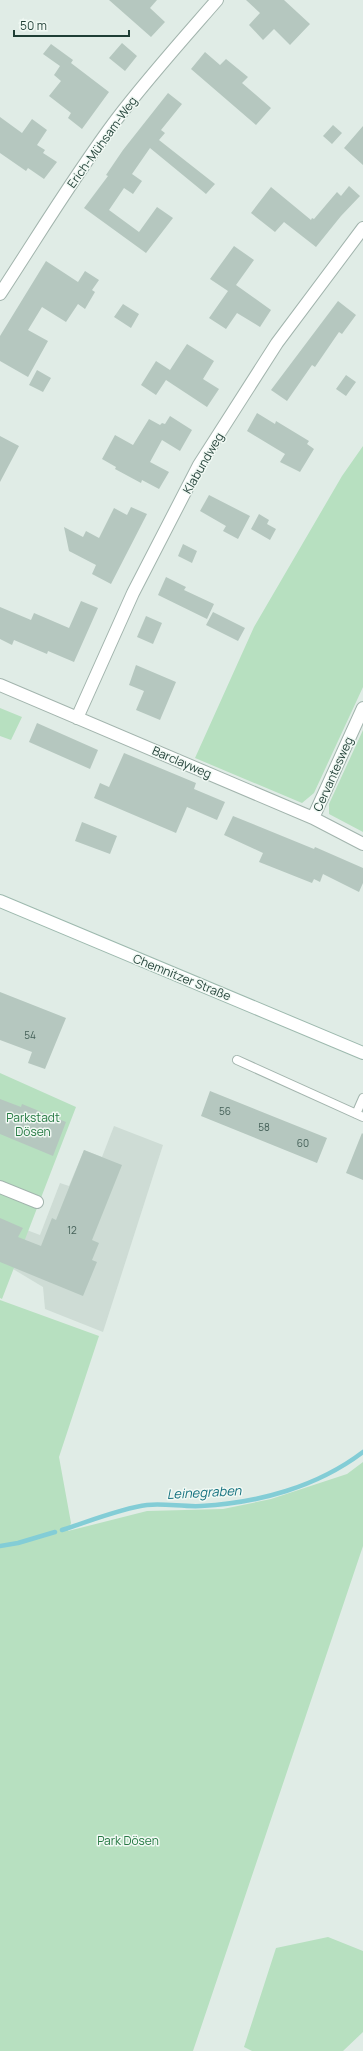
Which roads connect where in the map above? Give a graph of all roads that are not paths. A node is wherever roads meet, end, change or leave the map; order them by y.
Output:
1 (217, 0) edge
2 (363, 228) edge
3 (0, 294) edge
4 (0, 685) edge
5 (363, 708) edge
6 (77, 718) junction
7 (313, 818) junction
8 (363, 844) edge
9 (0, 901) edge
10 (363, 1053) edge
11 (237, 1060) dead end
12 (363, 1098) edge
13 (359, 1115) edge
14 (0, 1187) edge
15 (37, 1202) dead end

1 - 3 street, Erich-Mühsam-Weg
2 - 6 street, Klabundweg
4 - 6 street, Barclayweg
5 - 7 street, Cervantesweg
6 - 7 street, Barclayweg
7 - 8 street, Barclayweg
9 - 10 street, Chemnitzer Straße
11 - 13 lane
12 - 13 lane
14 - 15 street

